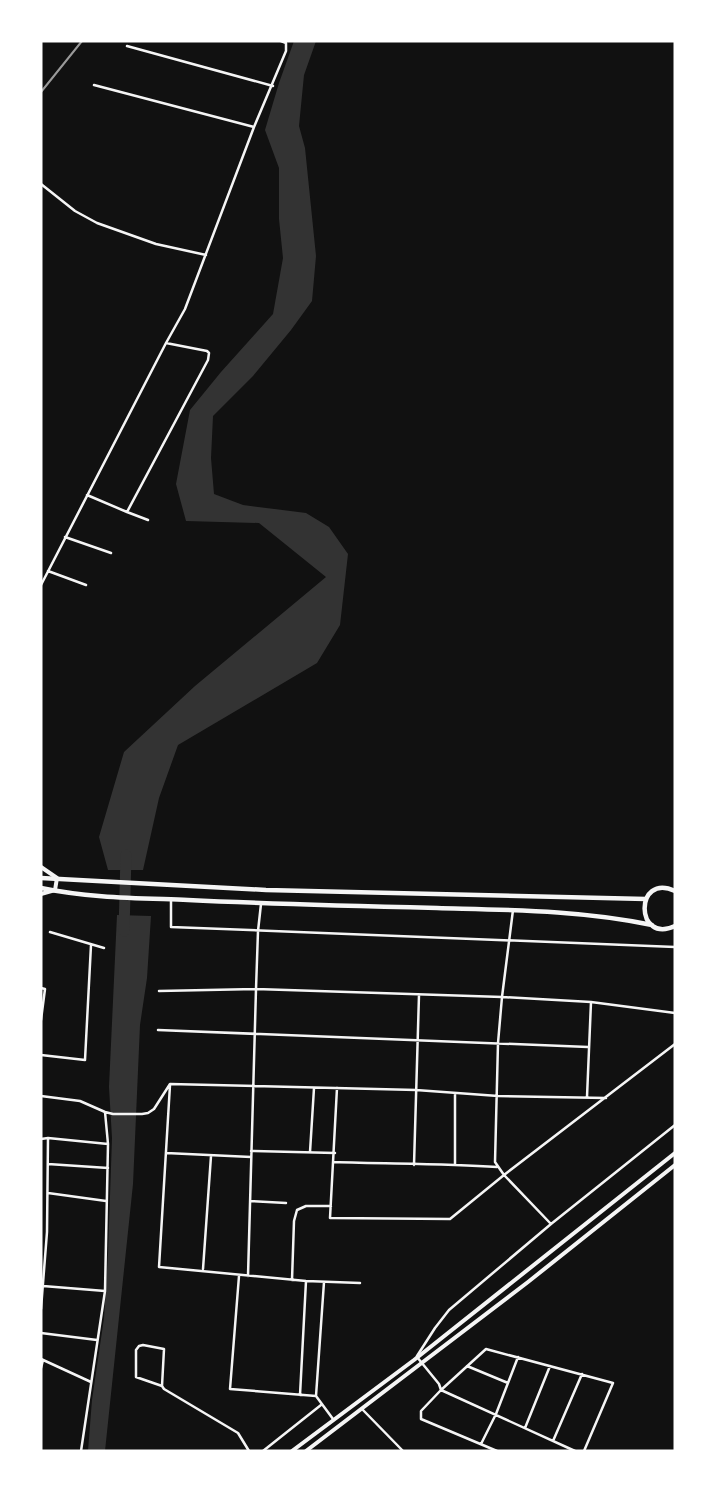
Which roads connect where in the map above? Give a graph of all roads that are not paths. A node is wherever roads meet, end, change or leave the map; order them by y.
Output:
1 (281, 41) edge
2 (127, 46) dead end
3 (94, 85) dead end
4 (272, 86) junction
5 (254, 128) junction
6 (41, 184) edge
7 (206, 254) junction
8 (166, 343) junction
9 (86, 495) junction
10 (127, 512) junction
11 (148, 520) dead end
12 (65, 537) junction
13 (111, 553) dead end
14 (48, 571) junction
15 (42, 579) edge
16 (41, 585) edge
17 (86, 585) dead end
18 (41, 867) edge
19 (41, 878) edge
20 (57, 878) junction
21 (41, 888) edge
22 (55, 890) junction
23 (675, 891) edge
24 (41, 894) edge
25 (646, 899) junction
26 (171, 900) junction
27 (261, 904) junction
28 (513, 910) junction
29 (652, 925) junction
30 (675, 926) edge
31 (258, 931) junction
32 (50, 932) dead end
33 (510, 942) junction
34 (91, 945) junction
35 (675, 947) edge
36 (104, 948) dead end
37 (41, 988) edge
38 (256, 989) junction
39 (159, 991) dead end
40 (419, 995) junction
41 (502, 997) junction
42 (591, 1002) junction
43 (675, 1012) edge
44 (41, 1020) edge
45 (158, 1030) dead end
46 (255, 1033) junction
47 (418, 1040) junction
48 (498, 1043) junction
49 (675, 1044) edge
50 (588, 1047) junction
51 (41, 1055) edge
52 (170, 1084) junction
53 (253, 1086) junction
54 (314, 1088) junction
55 (337, 1088) junction
56 (416, 1090) junction
57 (455, 1093) junction
58 (41, 1096) edge
59 (498, 1096) junction
60 (587, 1097) junction
61 (606, 1098) junction
62 (105, 1112) junction
63 (675, 1125) edge
64 (48, 1138) junction
65 (41, 1140) edge
66 (108, 1144) junction
67 (252, 1151) junction
68 (310, 1152) junction
69 (166, 1153) junction
70 (335, 1153) junction
71 (675, 1153) edge
72 (211, 1156) junction
73 (251, 1157) junction
74 (334, 1162) junction
75 (48, 1164) junction
76 (455, 1164) junction
77 (414, 1165) junction
78 (675, 1165) edge
79 (498, 1167) junction
80 (108, 1168) junction
81 (504, 1175) junction
82 (48, 1193) junction
83 (41, 1197) edge
84 (47, 1197) junction
85 (106, 1201) junction
86 (250, 1201) junction
87 (286, 1202) dead end
88 (331, 1206) junction
89 (551, 1224) junction
90 (203, 1270) junction
91 (239, 1276) junction
92 (248, 1276) junction
93 (292, 1280) junction
94 (306, 1281) junction
95 (324, 1282) junction
96 (360, 1283) dead end
97 (43, 1286) junction
98 (105, 1291) junction
99 (41, 1309) edge
100 (41, 1333) edge
101 (97, 1340) junction
102 (518, 1357) junction
103 (416, 1359) junction
104 (42, 1360) edge
105 (422, 1364) junction
106 (468, 1366) junction
107 (550, 1366) junction
108 (41, 1368) edge
109 (582, 1374) junction
110 (91, 1382) junction
111 (508, 1383) junction
112 (162, 1386) junction
113 (441, 1390) junction
114 (300, 1395) junction
115 (316, 1396) junction
116 (321, 1405) junction
117 (362, 1409) junction
118 (496, 1414) junction
119 (333, 1419) junction
120 (525, 1428) junction
121 (553, 1441) junction
122 (481, 1444) junction
123 (566, 1447) junction
124 (81, 1451) edge
125 (249, 1451) edge
126 (263, 1451) edge
127 (292, 1451) edge
128 (306, 1451) edge
129 (403, 1451) edge
130 (497, 1451) edge
131 (564, 1451) edge
132 (575, 1451) edge
133 (584, 1451) edge

1 - 4 street
2 - 4 street
3 - 5 street
4 - 5 street
5 - 7 street
6 - 7 street
7 - 8 street
8 - 9 street
8 - 10 street
9 - 10 street
9 - 12 street
10 - 11 street
12 - 13 street
12 - 14 street
14 - 15 street
14 - 17 street
15 - 16 street
18 - 20 main road
19 - 20 highway
20 - 22 main road
20 - 25 highway
21 - 22 highway
22 - 24 main road
22 - 26 highway
23 - 25 highway
25 - 29 highway
26 - 27 highway
26 - 31 street
27 - 28 highway
27 - 31 street
28 - 29 highway
28 - 33 street
29 - 30 highway
31 - 33 street
31 - 38 street
32 - 34 street
33 - 35 street
33 - 41 street
34 - 36 street
34 - 51 street
37 - 44 street
38 - 39 street
38 - 40 street
38 - 46 street
40 - 41 street
40 - 47 street
41 - 42 street
41 - 48 street
42 - 43 street
42 - 50 street
45 - 46 street
46 - 47 street
46 - 53 street
47 - 48 street
47 - 56 street
48 - 50 street
48 - 59 street
49 - 61 street
50 - 60 street
52 - 53 street
52 - 62 street
52 - 69 street
53 - 54 street
53 - 67 street
54 - 55 street
54 - 68 street
55 - 56 street
55 - 70 street
56 - 57 street
56 - 77 street
57 - 59 street
57 - 76 street
58 - 62 street
59 - 60 street
59 - 79 street
60 - 61 street
61 - 81 street
62 - 66 street
63 - 89 street
64 - 65 street
64 - 66 street
64 - 75 street
66 - 80 street
67 - 68 street
67 - 73 street
68 - 70 street
69 - 72 street
69 - 90 street
70 - 74 street
71 - 103 main road
72 - 73 street
72 - 90 street
73 - 86 street
74 - 77 street
74 - 88 street
75 - 80 street
75 - 82 street
76 - 77 street
76 - 79 street
78 - 105 main road
79 - 81 street
80 - 85 street
81 - 88 street
81 - 89 street
82 - 84 street
82 - 85 street
83 - 84 street
84 - 97 street
85 - 98 street
86 - 87 street
86 - 92 street
88 - 93 street
89 - 103 street
90 - 91 street
91 - 92 street
91 - 114 street
92 - 93 street
93 - 94 street
94 - 95 street
94 - 114 street
95 - 96 street
95 - 115 street
97 - 98 street
97 - 99 street
98 - 101 street
100 - 101 street
101 - 110 street
102 - 106 street
102 - 107 street
102 - 111 street
103 - 105 street
103 - 119 main road
104 - 108 street
104 - 110 street
105 - 113 street
105 - 117 main road
106 - 111 street
106 - 113 street
107 - 109 street
107 - 120 street
109 - 121 street
109 - 133 street
110 - 124 street
111 - 118 street
112 - 112 street
112 - 125 street
113 - 118 street
113 - 122 street
114 - 115 street
115 - 116 street
116 - 119 street
116 - 126 street
117 - 128 main road
117 - 129 street
118 - 120 street
118 - 122 street
119 - 127 main road
120 - 121 street
121 - 123 street
122 - 130 street
123 - 131 street
123 - 132 street

